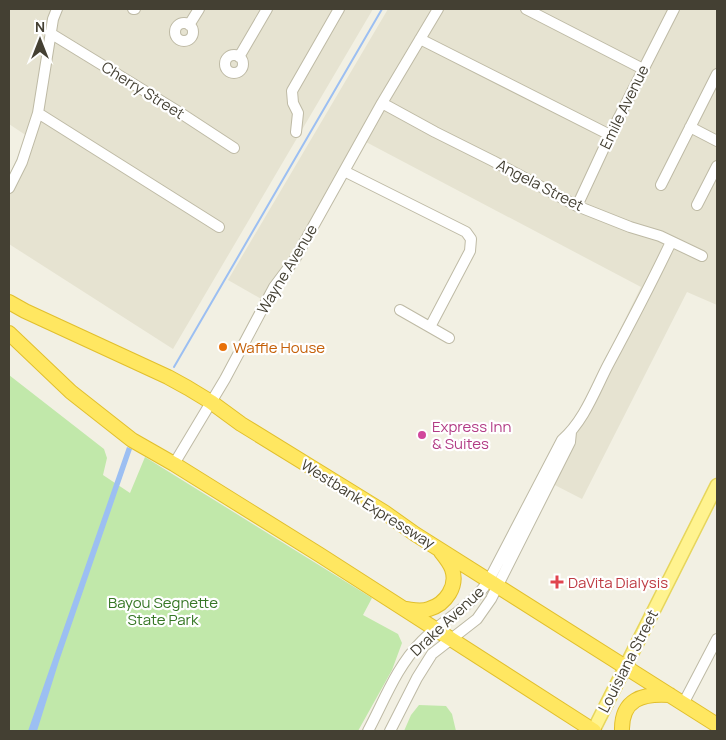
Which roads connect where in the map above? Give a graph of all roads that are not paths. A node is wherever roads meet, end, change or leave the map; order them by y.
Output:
1 (57, 9) edge
2 (198, 9) edge
3 (267, 9) edge
4 (339, 9) edge
5 (438, 9) edge
6 (526, 9) edge
7 (674, 9) edge
8 (189, 25) dead end
9 (50, 33) junction
10 (420, 40) junction
11 (239, 57) dead end
12 (643, 69) junction
13 (717, 74) edge
14 (382, 102) junction
15 (38, 113) junction
16 (690, 127) junction
17 (296, 132) dead end
18 (610, 135) junction
19 (717, 141) edge
20 (234, 148) dead end
21 (717, 166) edge
22 (344, 171) junction
23 (660, 185) dead end
24 (9, 188) edge
25 (697, 205) dead end
26 (577, 206) junction
27 (219, 227) dead end
28 (671, 242) junction
29 (702, 256) dead end
30 (9, 302) edge
31 (400, 310) dead end
32 (430, 327) junction
33 (9, 333) edge
34 (448, 338) dead end
35 (211, 402) junction
36 (174, 464) junction
37 (717, 485) edge
38 (440, 548) junction
39 (494, 583) junction
40 (402, 609) junction
41 (435, 630) junction
42 (450, 639) junction
43 (717, 639) edge
44 (625, 666) junction
45 (671, 696) junction
46 (683, 704) junction
47 (717, 726) edge
48 (368, 731) edge
49 (390, 731) edge
50 (593, 731) edge
51 (622, 731) edge

1 - 9 street
2 - 8 street
3 - 11 street
4 - 17 street
5 - 10 street, Wayne Avenue
6 - 12 street
7 - 12 street, Emile Avenue
9 - 15 street
9 - 20 street, Cherry Street
10 - 14 street, Wayne Avenue
10 - 18 street
12 - 18 street, Emile Avenue
13 - 16 street
14 - 22 street, Wayne Avenue
14 - 26 street, Angela Street
15 - 24 street
15 - 27 street
16 - 19 street
16 - 23 street
18 - 26 street, Emile Avenue
21 - 25 street
22 - 32 street
22 - 35 street, Wayne Avenue
26 - 28 street, Angela Street
28 - 29 street, Angela Street
28 - 39 street, Drake Avenue
30 - 35 highway, Westbank Expressway
31 - 32 street
32 - 34 street
33 - 36 highway
35 - 36 street, Wayne Avenue
35 - 38 highway, Westbank Expressway
36 - 40 highway
37 - 44 main road, Louisiana Street
38 - 39 highway, Westbank Expressway
38 - 40 highway
39 - 41 street, Drake Avenue
39 - 42 street, Drake Avenue
39 - 44 highway, Westbank Expressway
40 - 41 highway
41 - 42 highway
41 - 48 street, Drake Avenue
42 - 49 street, Drake Avenue
42 - 50 highway
43 - 46 street
44 - 45 highway, Westbank Expressway
44 - 50 main road, Louisiana Street
45 - 46 highway, Westbank Expressway
45 - 51 highway
46 - 47 highway, Westbank Expressway

